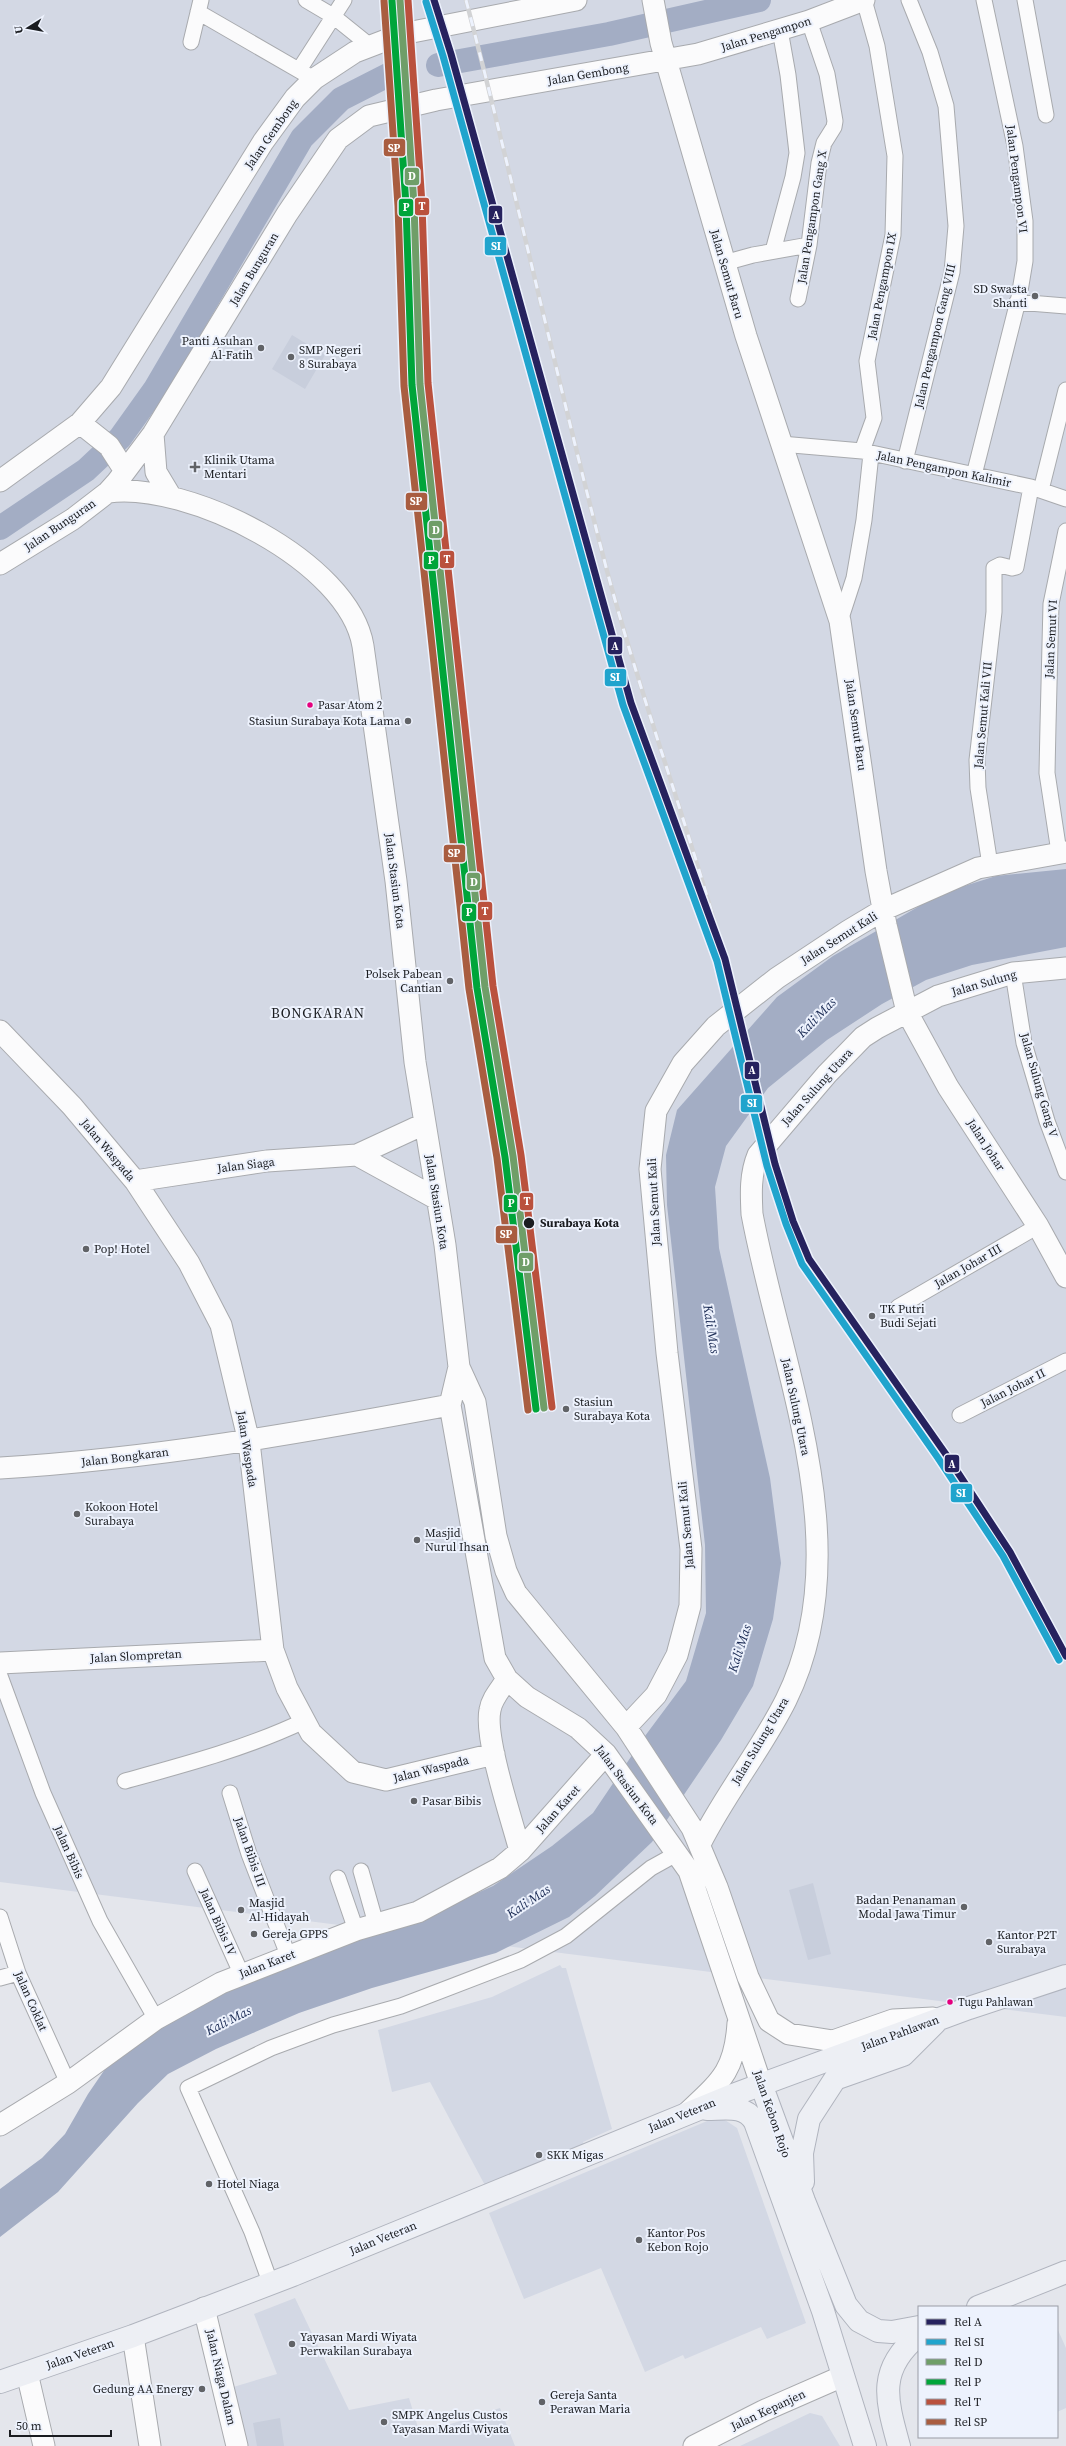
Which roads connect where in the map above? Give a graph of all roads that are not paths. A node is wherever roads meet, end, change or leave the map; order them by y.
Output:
1 (306, 0) edge
2 (344, 0) edge
3 (576, 0) edge
4 (864, 0) edge
5 (909, 0) edge
6 (984, 0) edge
7 (1025, 0) edge
8 (200, 6) edge
9 (654, 6) edge
10 (333, 16) junction
11 (809, 21) junction
12 (780, 30) junction
13 (191, 42) dead end
14 (369, 45) junction
15 (671, 54) junction
16 (306, 75) junction
17 (1046, 115) dead end
18 (370, 116) joint
19 (809, 245) junction
20 (773, 251) junction
21 (724, 264) junction
22 (798, 299) dead end
23 (1017, 302) junction
24 (1066, 306) edge
25 (1066, 390) edge
26 (80, 422) junction
27 (154, 434) junction
28 (781, 444) junction
29 (866, 452) junction
30 (905, 461) junction
31 (974, 475) junction
32 (117, 476) junction
33 (0, 481) edge
34 (1036, 488) junction
35 (171, 498) junction
36 (1066, 499) edge
37 (1066, 531) edge
38 (0, 564) edge
39 (1062, 574) edge
40 (840, 621) junction
41 (1063, 852) edge
42 (990, 865) junction
43 (885, 918) junction
44 (1066, 968) edge
45 (1013, 973) junction
46 (905, 1003) junction
47 (0, 1031) edge
48 (9, 1054) edge
49 (424, 1124) junction
50 (357, 1155) junction
51 (1066, 1172) edge
52 (135, 1181) junction
53 (437, 1200) junction
54 (1038, 1226) junction
55 (1065, 1275) edge
56 (898, 1307) dead end
57 (1066, 1361) edge
58 (459, 1367) junction
59 (475, 1402) junction
60 (450, 1405) junction
61 (960, 1415) dead end
62 (248, 1442) junction
63 (0, 1468) edge
64 (273, 1650) junction
65 (0, 1663) edge
66 (0, 1676) edge
67 (507, 1678) junction
68 (304, 1721) junction
69 (631, 1735) junction
70 (494, 1754) junction
71 (611, 1760) junction
72 (125, 1781) dead end
73 (230, 1793) dead end
74 (696, 1836) junction
75 (675, 1848) junction
76 (520, 1851) junction
77 (195, 1871) dead end
78 (361, 1871) dead end
79 (338, 1878) dead end
80 (0, 1917) edge
81 (376, 1924) junction
82 (356, 1930) junction
83 (288, 1955) junction
84 (18, 1973) junction
85 (241, 1973) junction
86 (1065, 1975) edge
87 (0, 1978) edge
88 (739, 2015) junction
89 (940, 2018) junction
90 (156, 2020) junction
91 (68, 2083) junction
92 (761, 2084) junction
93 (691, 2112) junction
94 (0, 2125) edge
95 (804, 2202) junction
96 (1066, 2272) edge
97 (270, 2282) junction
98 (981, 2306) edge
99 (204, 2308) junction
100 (918, 2327) edge
101 (133, 2336) junction
102 (918, 2336) edge
103 (27, 2373) junction
104 (843, 2376) junction
105 (0, 2382) edge
106 (901, 2442) edge
107 (44, 2446) edge
108 (150, 2446) edge
109 (237, 2446) edge
110 (694, 2446) edge
111 (865, 2446) edge

1 - 10 street
2 - 10 street
3 - 14 street, Jalan Gembong
4 - 11 street, Jalan Pengampon
4 - 29 street, Jalan Pengampon IX
5 - 30 street, Jalan Pengampon Gang VIII
6 - 23 street, Jalan Pengampon VI
7 - 17 street
8 - 13 street
8 - 16 street
9 - 15 street, Jalan Semut Baru
10 - 14 street
10 - 16 street
11 - 12 street, Jalan Pengampon
11 - 19 street, Jalan Pengampon Gang X
12 - 15 street, Jalan Pengampon
12 - 20 street
14 - 16 street, Jalan Gembong
15 - 18 street, Jalan Gembong
15 - 21 street, Jalan Semut Baru
16 - 26 street, Jalan Gembong
18 - 27 street, Jalan Bunguran
19 - 20 street
19 - 22 street, Jalan Pengampon Gang X
20 - 21 street
21 - 28 street, Jalan Semut Baru
23 - 24 street
23 - 31 street, Jalan Pengampon VI
25 - 34 street
26 - 32 street
26 - 33 street
27 - 32 street
27 - 35 street
28 - 29 street
28 - 40 street, Jalan Semut Baru
29 - 30 street, Jalan Pengampon Kalimir
29 - 40 street, Jalan Pengampon Kalimir
30 - 31 street, Jalan Pengampon Kalimir
31 - 34 street, Jalan Pengampon Kalimir
32 - 35 street, Jalan Stasiun Kota
32 - 38 street, Jalan Bunguran
34 - 36 street, Jalan Pengampon Kalimir
34 - 42 street, Jalan Semut Kali VII
35 - 49 street, Jalan Stasiun Kota
37 - 39 street, Jalan Semut VI
39 - 41 street, Jalan Semut VI
40 - 43 street, Jalan Semut Baru
41 - 42 street, Jalan Semut Kali
42 - 43 street, Jalan Semut Kali
43 - 46 street, Jalan Semut Baru
43 - 69 street, Jalan Semut Kali
44 - 45 street, Jalan Sulung
45 - 46 street, Jalan Sulung
45 - 51 street, Jalan Sulung Gang V
46 - 54 street, Jalan Johar
46 - 74 street, Jalan Sulung Utara
47 - 48 street, Jalan Waspada
48 - 52 street, Jalan Waspada
49 - 50 street, Jalan Siaga
49 - 53 street, Jalan Stasiun Kota
50 - 52 street, Jalan Siaga
50 - 53 street
52 - 62 street, Jalan Waspada
53 - 58 street, Jalan Stasiun Kota
54 - 55 street, Jalan Johar
54 - 56 street, Jalan Johar III
57 - 61 street, Jalan Johar II
58 - 59 street, Jalan Stasiun Kota
58 - 60 street, Jalan Stasiun Kota
59 - 60 street
59 - 69 street, Jalan Stasiun Kota
60 - 62 street, Jalan Bongkaran
60 - 67 street, Jalan Stasiun Kota
62 - 63 street, Jalan Bongkaran
62 - 64 street, Jalan Waspada
64 - 65 street, Jalan Slompretan
64 - 68 street, Jalan Waspada
66 - 90 street, Jalan Bibis
67 - 70 street
67 - 71 street, Jalan Stasiun Kota
68 - 70 street, Jalan Waspada
68 - 72 street
69 - 74 street, Jalan Stasiun Kota
70 - 76 street
71 - 75 street, Jalan Stasiun Kota
71 - 76 street, Jalan Karet
73 - 83 street, Jalan Bibis III
74 - 89 street
75 - 88 street, Jalan Kebon Rojo
75 - 97 street
76 - 81 street, Jalan Karet
77 - 85 street, Jalan Bibis IV
78 - 81 street
79 - 82 street
80 - 84 street, Jalan Coklat
81 - 82 street, Jalan Karet
82 - 83 street, Jalan Karet
83 - 85 street, Jalan Karet
84 - 87 street
84 - 91 street, Jalan Coklat
85 - 90 street, Jalan Karet
86 - 89 main road, Jalan Pahlawan
88 - 92 street, Jalan Kebon Rojo
88 - 93 street
89 - 92 main road, Jalan Pahlawan
89 - 95 main road
90 - 91 street, Jalan Karet
91 - 94 street, Jalan Karet
92 - 93 main road, Jalan Veteran
92 - 95 main road, Jalan Kebon Rojo
93 - 97 main road, Jalan Veteran
93 - 104 main road, Jalan Kebon Rojo
95 - 100 main road, Jalan Kebon Rojo
96 - 98 main road
97 - 99 main road, Jalan Veteran
99 - 101 main road, Jalan Veteran
99 - 109 street, Jalan Niaga Dalam
101 - 103 main road, Jalan Veteran
101 - 108 street
102 - 106 main road
103 - 105 main road, Jalan Veteran
103 - 107 street
104 - 110 street, Jalan Kepanjen
104 - 111 main road, Jalan Kebon Rojo

